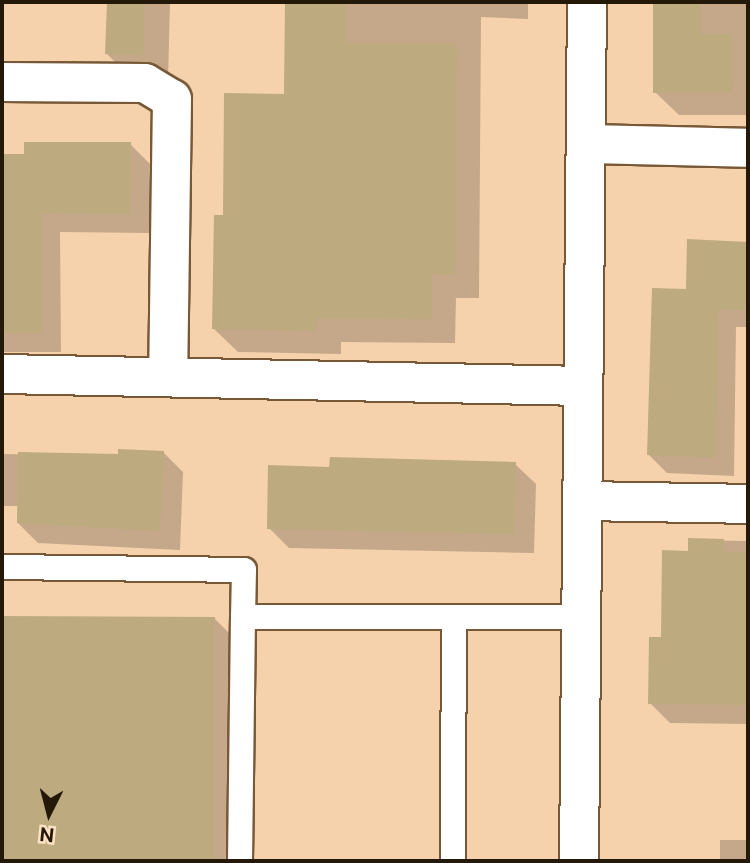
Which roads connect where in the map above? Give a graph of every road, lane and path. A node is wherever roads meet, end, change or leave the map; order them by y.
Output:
1 (587, 2) edge
2 (2, 82) edge
3 (588, 144) junction
4 (748, 148) edge
5 (2, 374) edge
6 (167, 375) junction
7 (583, 386) junction
8 (582, 501) junction
9 (748, 504) edge
10 (2, 567) edge
11 (243, 617) junction
12 (454, 617) junction
13 (581, 617) junction
14 (240, 861) edge
15 (453, 861) edge
16 (579, 861) edge

1 - 3 street
2 - 6 street
3 - 4 street
3 - 7 street
5 - 6 street
6 - 7 street
7 - 8 street
8 - 9 street
8 - 13 street
10 - 11 lane
11 - 12 lane
11 - 14 lane
12 - 13 lane
12 - 15 lane
13 - 16 street

